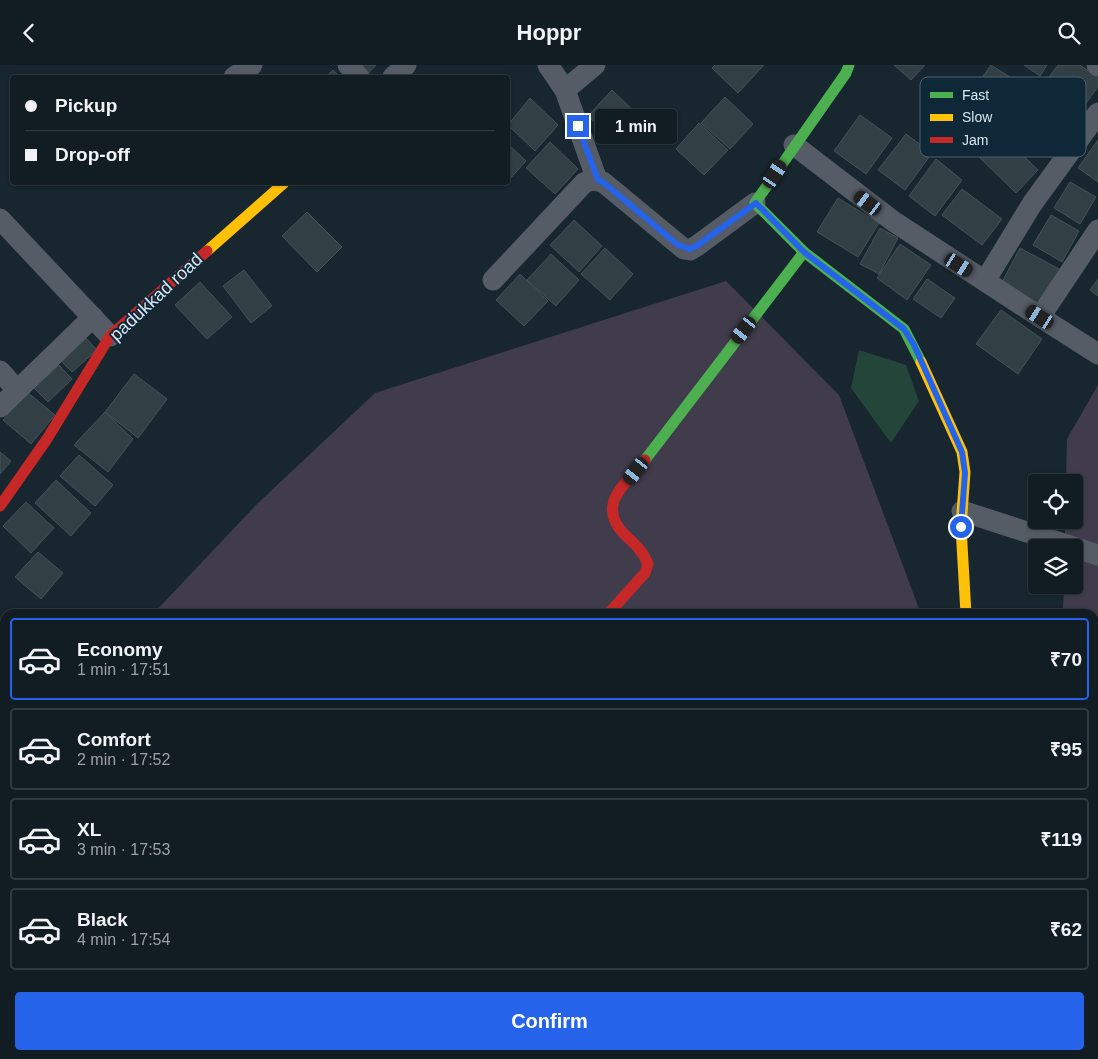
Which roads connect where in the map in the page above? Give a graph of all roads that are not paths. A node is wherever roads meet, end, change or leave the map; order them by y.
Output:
1 (252, 65) edge
2 (348, 65) edge
3 (406, 65) edge
4 (548, 65) edge
5 (596, 65) edge
6 (849, 65) edge
7 (237, 75) edge
8 (357, 75) edge
9 (395, 75) edge
10 (565, 89) junction
11 (1098, 113) edge
12 (1086, 130) edge
13 (794, 145) junction
14 (1066, 157) edge
15 (598, 180) junction
16 (282, 185) edge
17 (756, 203) junction
18 (0, 219) edge
19 (1098, 230) edge
20 (804, 252) junction
21 (493, 280) dead end
22 (985, 281) junction
23 (93, 317) junction
24 (1040, 317) junction
25 (110, 336) junction
26 (1098, 354) edge
27 (0, 371) edge
28 (17, 390) junction
29 (0, 407) edge
30 (0, 506) edge
31 (962, 511) junction
32 (1098, 555) edge
33 (613, 609) edge
34 (966, 609) edge

1 - 7 street
2 - 8 street
3 - 9 street
4 - 10 street
5 - 10 street
6 - 13 street
10 - 15 street
11 - 12 street
13 - 17 street
13 - 22 street
14 - 22 street
15 - 17 street
15 - 21 street
16 - 25 street, padukkad road
17 - 20 street
18 - 23 street
19 - 24 street
20 - 31 street
20 - 33 street
22 - 24 street
23 - 25 street
23 - 28 street
24 - 26 street
25 - 30 street, padukkad road
27 - 28 street
28 - 29 street
31 - 32 street
31 - 34 street

